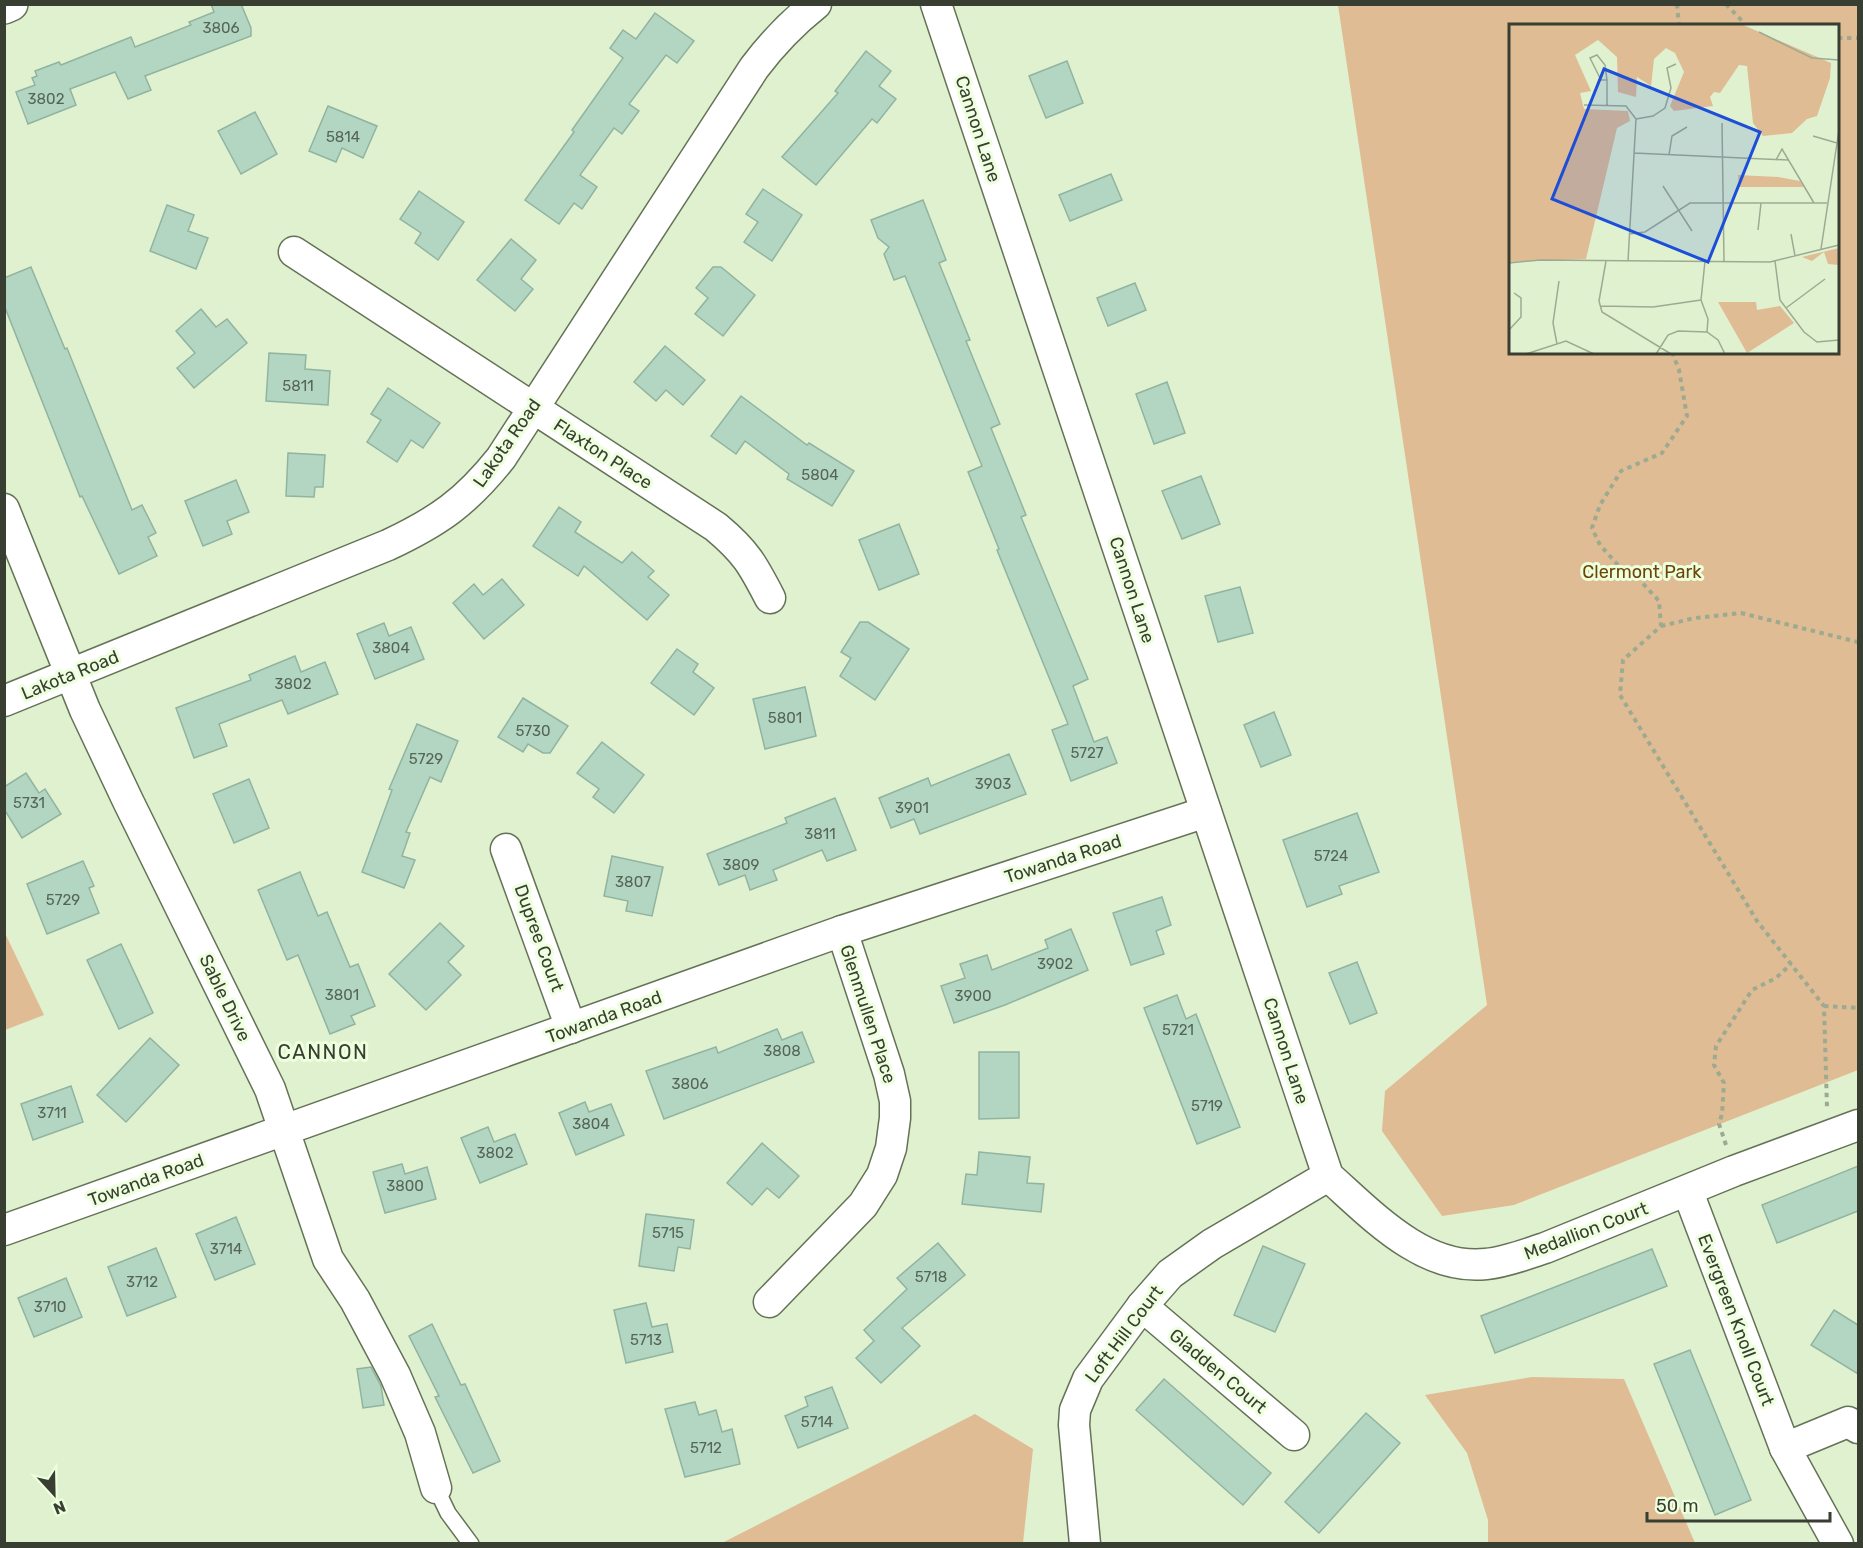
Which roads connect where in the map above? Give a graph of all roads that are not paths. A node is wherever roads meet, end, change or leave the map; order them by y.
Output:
1 (11, 4) edge
2 (816, 4) edge
3 (936, 4) edge
4 (4, 7) edge
5 (294, 252) dead end
6 (533, 408) junction
7 (4, 509) edge
8 (770, 598) dead end
9 (71, 674) junction
10 (4, 701) edge
11 (1206, 812) junction
12 (506, 849) dead end
13 (842, 932) junction
14 (571, 1028) junction
15 (1858, 1125) edge
16 (284, 1131) junction
17 (1328, 1176) junction
18 (1688, 1192) junction
19 (4, 1230) edge
20 (769, 1302) dead end
21 (1142, 1306) junction
22 (1858, 1428) edge
23 (1294, 1435) dead end
24 (1785, 1448) junction
25 (436, 1488) joint
26 (471, 1544) edge
27 (1085, 1544) edge
28 (1838, 1544) edge

1 - 4 main road
2 - 6 street, Lakota Road
3 - 11 street, Cannon Lane
5 - 6 street, Flaxton Place
6 - 8 street, Flaxton Place
6 - 9 street, Lakota Road
7 - 9 street, Sable Drive
9 - 10 street, Lakota Road
9 - 16 street, Sable Drive
11 - 13 street, Towanda Road
11 - 17 street, Cannon Lane
12 - 14 street, Dupree Court
13 - 14 street, Towanda Road
13 - 20 street, Glenmullen Place
14 - 16 street, Towanda Road
15 - 18 street, Medallion Court
16 - 19 street, Towanda Road
16 - 25 street, Sable Drive
17 - 18 street, Medallion Court
17 - 21 street, Loft Hill Court
18 - 24 street, Evergreen Knoll Court
21 - 23 street, Gladden Court
21 - 27 street, Loft Hill Court
22 - 24 street
24 - 28 street, Evergreen Knoll Court
25 - 26 lane

